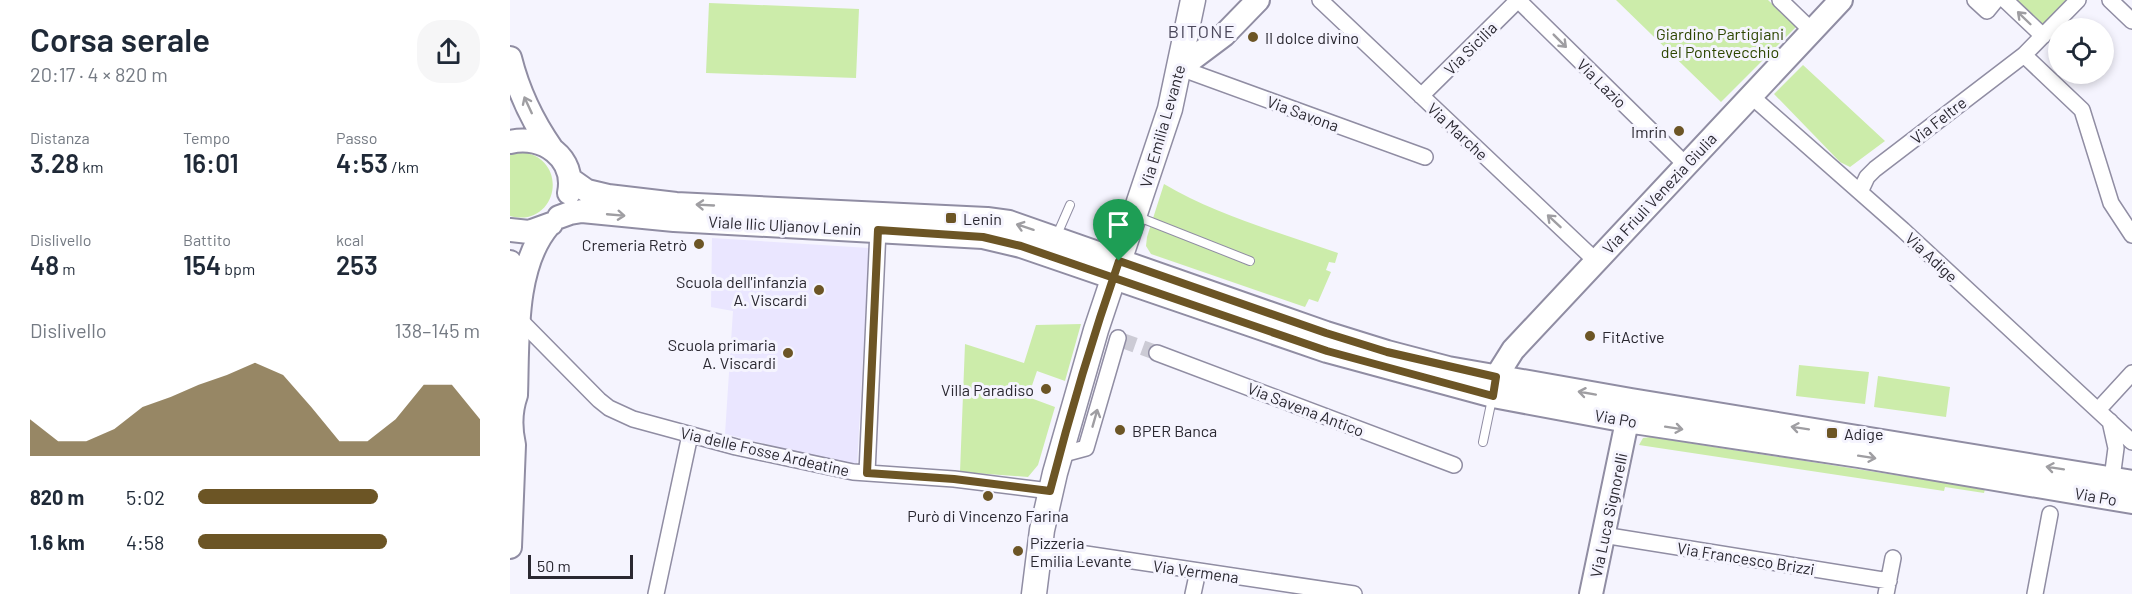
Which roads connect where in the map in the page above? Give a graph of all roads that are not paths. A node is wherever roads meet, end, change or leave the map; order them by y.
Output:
1 (1193, 0) edge
2 (1258, 0) edge
3 (1320, 0) edge
4 (1518, 0) edge
5 (1780, 0) edge
6 (1841, 0) edge
7 (1975, 0) edge
8 (1996, 0) edge
9 (2005, 0) edge
10 (2078, 0) edge
11 (2110, 0) edge
12 (2132, 21) edge
13 (1811, 30) junction
14 (2043, 36) junction
15 (2024, 55) junction
16 (510, 58) edge
17 (1180, 68) junction
18 (1750, 95) junction
19 (1421, 96) junction
20 (510, 142) edge
21 (552, 149) junction
22 (1425, 157) dead end
23 (1686, 165) junction
24 (570, 179) junction
25 (1860, 192) junction
26 (1071, 205) dead end
27 (1135, 216) junction
28 (554, 221) junction
29 (510, 230) edge
30 (878, 230) junction
31 (2132, 235) edge
32 (1056, 238) junction
33 (1250, 261) dead end
34 (1596, 261) junction
35 (510, 262) edge
36 (1116, 269) junction
37 (519, 310) junction
38 (1157, 353) tunnel mouth
39 (2132, 373) edge
40 (1494, 386) junction
41 (2098, 410) junction
42 (1629, 411) junction
43 (2110, 421) junction
44 (690, 435) junction
45 (1483, 442) dead end
46 (2132, 442) edge
47 (1454, 465) dead end
48 (867, 473) junction
49 (2118, 486) edge
50 (1050, 491) junction
51 (2132, 502) edge
52 (2050, 514) dead end
53 (511, 517) edge
54 (1603, 535) junction
55 (510, 547) edge
56 (1039, 547) junction
57 (1893, 558) dead end
58 (1198, 571) junction
59 (1887, 588) edge
60 (656, 594) edge
61 (1034, 594) edge
62 (1193, 594) edge
63 (1353, 594) edge
64 (1591, 594) edge
65 (2035, 594) edge

1 - 17 main road, Via Emilia Levante
2 - 17 main road
3 - 19 street, Via Marche
4 - 19 street, Via Sicilia
4 -> 23 street, Via Lazio
5 - 13 street
6 - 13 main road, Via Friuli Venezia Giulia
7 - 8 street
14 -> 9 street
10 - 14 street, Via Feltre
11 - 12 street
13 - 18 main road, Via Friuli Venezia Giulia
14 - 15 street, Via Feltre
15 - 25 street, Via Feltre
15 - 31 street
21 -> 16 main road
17 - 22 street, Via Savona
17 - 27 main road, Via Emilia Levante
18 - 23 main road, Via Friuli Venezia Giulia
18 - 25 street, Via Adige
34 -> 19 street, Via Marche
20 - 21 main road
21 - 24 main road
23 - 34 main road, Via Friuli Venezia Giulia
24 - 28 main road
32 -> 24 main road, Viale Ilic Uljanov Lenin
25 - 41 street, Via Adige
26 - 32 lane
27 - 33 lane
27 - 36 main road, Via Emilia Levante
28 - 29 main road, Viale Ilic Uljanov Lenin
28 -> 30 main road, Viale Ilic Uljanov Lenin
28 - 37 main road
30 - 36 main road, Viale Ilic Uljanov Lenin
30 - 48 street
32 - 36 main road, Viale Ilic Uljanov Lenin
34 - 40 main road, Via Friuli Venezia Giulia
35 - 37 main road
36 - 40 main road, Via Po
36 - 50 main road, Via Emilia Levante
37 - 44 street, Via delle Fosse Ardeatine
37 - 53 main road
38 - 47 street, Via Savena Antico
39 - 41 street
40 - 42 main road, Via Po
40 - 45 lane
41 - 43 street, Via Adige
42 - 49 main road, Via Po
42 - 54 main road, Via Luca Signorelli
43 - 46 street, Via Adige
43 - 49 street
44 - 48 street, Via delle Fosse Ardeatine
44 - 60 street
48 - 50 street, Via delle Fosse Ardeatine
49 - 51 main road, Via Po
50 - 56 main road, Via Emilia Levante
52 - 65 street
53 - 55 main road
54 - 59 street, Via Francesco Brizzi
54 - 64 main road, Via Luca Signorelli
56 - 58 street, Via Vermena
56 - 61 main road, Via Emilia Levante
57 - 59 street
58 - 62 street
58 - 63 street, Via Vermena

